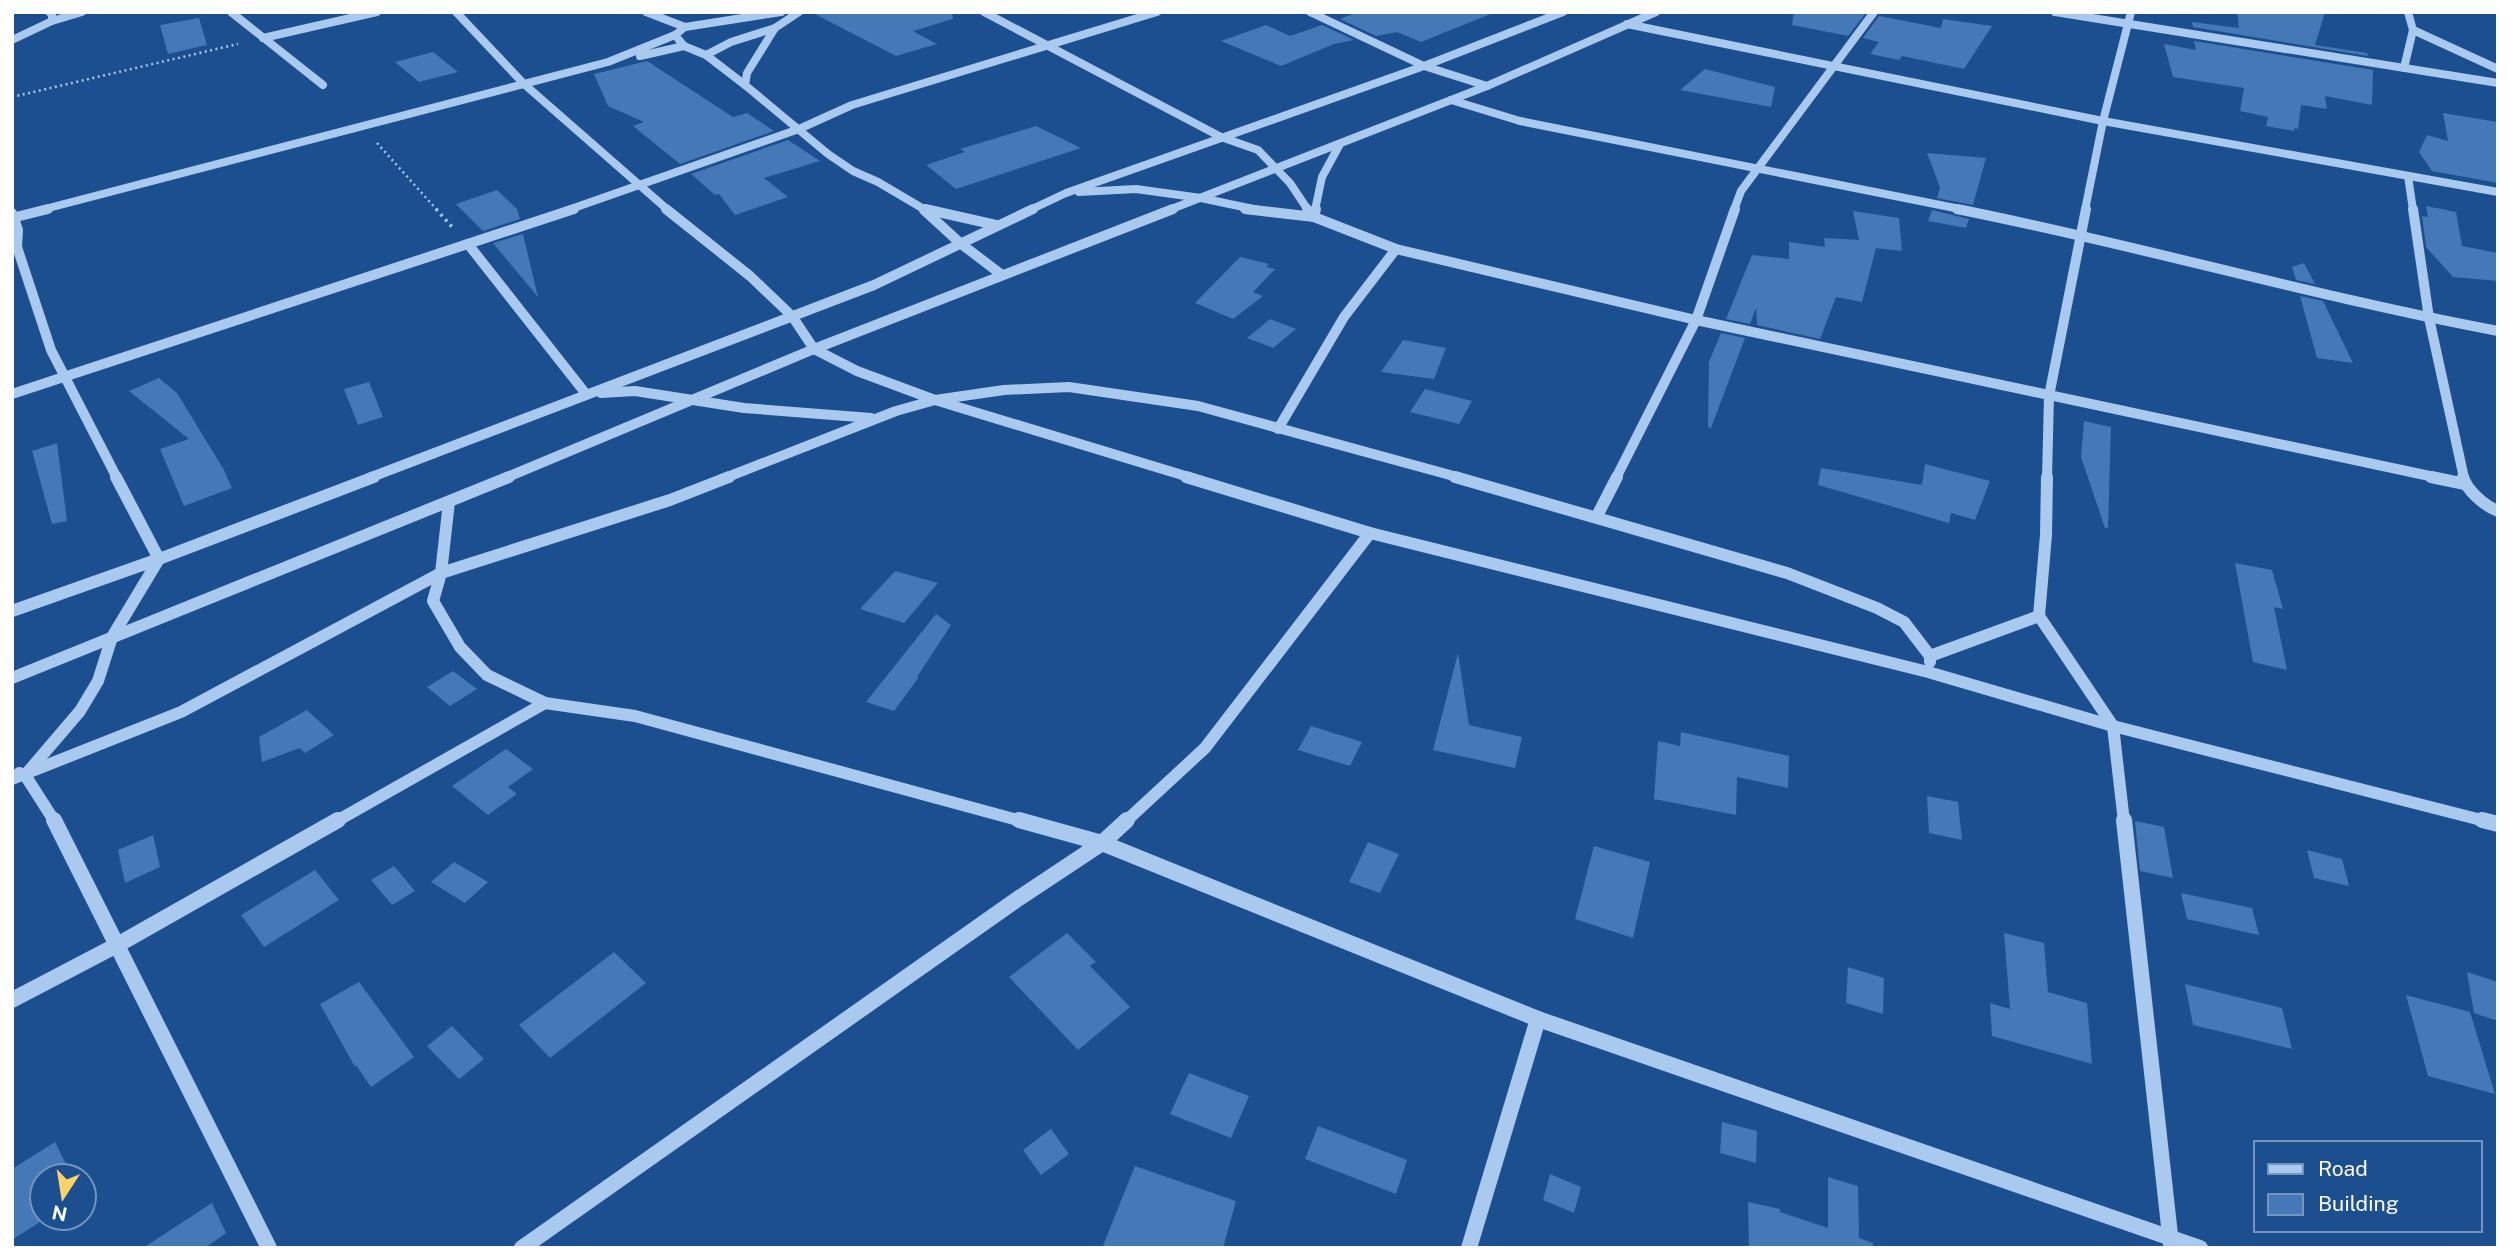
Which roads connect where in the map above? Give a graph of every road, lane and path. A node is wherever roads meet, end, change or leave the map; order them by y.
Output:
1 (49, 12) edge
2 (82, 12) edge
3 (231, 12) edge
4 (377, 12) edge
5 (456, 12) edge
6 (646, 12) edge
7 (781, 12) edge
8 (799, 12) edge
9 (984, 12) edge
10 (1157, 12) edge
11 (1310, 12) edge
12 (1563, 12) edge
13 (1874, 12) edge
14 (2054, 12) edge
15 (2131, 12) edge
16 (2408, 12) edge
17 (1650, 13) edge
18 (52, 21) junction
19 (1627, 24) junction
20 (2127, 25) junction
21 (685, 27) junction
22 (775, 28) junction
23 (2413, 30) junction
24 (675, 35) junction
25 (263, 38) junction
26 (12, 40) edge
27 (684, 46) junction
28 (1049, 46) junction
29 (706, 55) junction
30 (608, 62) junction
31 (1424, 66) junction
32 (1834, 67) junction
33 (2403, 68) junction
34 (2498, 69) edge
35 (2498, 83) edge
36 (524, 84) junction
37 (323, 85) dead end
38 (745, 85) junction
39 (1486, 86) junction
40 (12, 97) edge
41 (1451, 100) junction
42 (2104, 121) junction
43 (361, 126) junction
44 (799, 129) junction
45 (1221, 137) junction
46 (1340, 144) junction
47 (1274, 169) junction
48 (1756, 169) junction
49 (2408, 176) junction
50 (639, 187) junction
51 (1066, 192) junction
52 (2498, 192) edge
53 (1201, 198) junction
54 (922, 208) junction
55 (13, 217) edge
56 (1314, 217) junction
57 (997, 225) junction
58 (2083, 234) junction
59 (960, 243) junction
60 (468, 244) junction
61 (1396, 249) junction
62 (1002, 275) junction
63 (792, 316) junction
64 (2429, 318) junction
65 (1696, 320) junction
66 (2498, 331) edge
67 (814, 349) junction
68 (65, 377) junction
69 (12, 394) edge
70 (586, 394) junction
71 (2049, 396) junction
72 (693, 399) junction
73 (934, 400) junction
74 (875, 419) junction
75 (1278, 429) junction
76 (2465, 484) junction
77 (449, 502) junction
78 (2498, 511) edge
79 (1597, 516) junction
80 (1370, 533) junction
81 (159, 559) junction
82 (442, 573) junction
83 (12, 611) edge
84 (2039, 616) junction
85 (112, 637) junction
86 (1930, 656) junction
87 (1928, 672) junction
88 (12, 678) edge
89 (545, 703) junction
90 (2113, 726) junction
91 (17, 775) edge
92 (2498, 824) edge
93 (1102, 843) junction
94 (119, 944) junction
95 (12, 1000) edge
96 (1538, 1019) junction
97 (2170, 1243) edge
98 (269, 1248) edge
99 (522, 1248) edge
100 (1469, 1248) edge
101 (2200, 1248) edge

1 - 18 street
2 - 18 street
3 - 25 street
4 - 25 street
5 - 36 street
6 - 21 street
7 - 21 street
8 - 22 street
9 - 28 street
10 - 28 street
11 - 31 street
12 - 31 street
13 - 32 street
14 - 20 street
15 - 20 street
16 - 23 street
17 - 19 street
18 - 26 street
19 - 32 street
19 - 39 street
20 - 33 street
20 - 42 street
21 - 24 street
22 - 29 street
22 - 38 street
23 - 33 street
23 - 34 street
24 - 27 street
24 - 30 street
25 - 37 street
25 - 40 path
27 - 29 street
27 - 30 street
28 - 44 street
28 - 45 street
29 - 38 street
30 - 36 street
31 - 39 street
31 - 45 street
32 - 42 street
32 - 48 street
33 - 35 street
36 - 43 street
36 - 50 street
38 - 44 street
39 - 41 street
41 - 46 street
41 - 48 street
42 - 49 street
42 - 58 street
43 - 55 street
43 - 60 path
44 - 50 street
44 - 54 street
45 - 47 street
45 - 51 street
46 - 47 street
46 - 56 street
47 - 53 street
47 - 56 street
48 - 58 street
48 - 65 street
49 - 52 street
49 - 64 street
50 - 60 street
50 - 63 street
51 - 53 street
51 - 57 street
53 - 56 street
53 - 62 street
54 - 57 street
54 - 59 street
55 - 68 street
56 - 61 street
57 - 59 street
58 - 64 street
58 - 71 street
59 - 62 street
59 - 63 street
60 - 68 street
60 - 70 street
61 - 65 street
61 - 75 street
62 - 67 street
63 - 67 street
63 - 70 street
64 - 66 street
64 - 76 street
65 - 71 street
65 - 79 street
67 - 72 street
67 - 73 street
68 - 69 street
68 - 81 street
70 - 72 street
70 - 81 street
71 - 76 street
71 - 84 street
72 - 74 street
72 - 77 street
73 - 74 street
73 - 75 street
73 - 80 street
74 - 82 street
75 - 79 street
76 - 78 street
77 - 82 street
77 - 85 street
79 - 86 street
80 - 87 street
80 - 93 street
81 - 83 street
81 - 85 street
82 - 89 street
82 - 91 street
84 - 86 street
84 - 90 street
85 - 88 street
85 - 91 street
86 - 87 street
87 - 90 street
89 - 93 street
89 - 94 street
90 - 92 street
90 - 97 street
91 - 94 street
93 - 96 street
93 - 99 street
94 - 95 street
94 - 98 street
96 - 97 street
96 - 100 street
97 - 101 street

